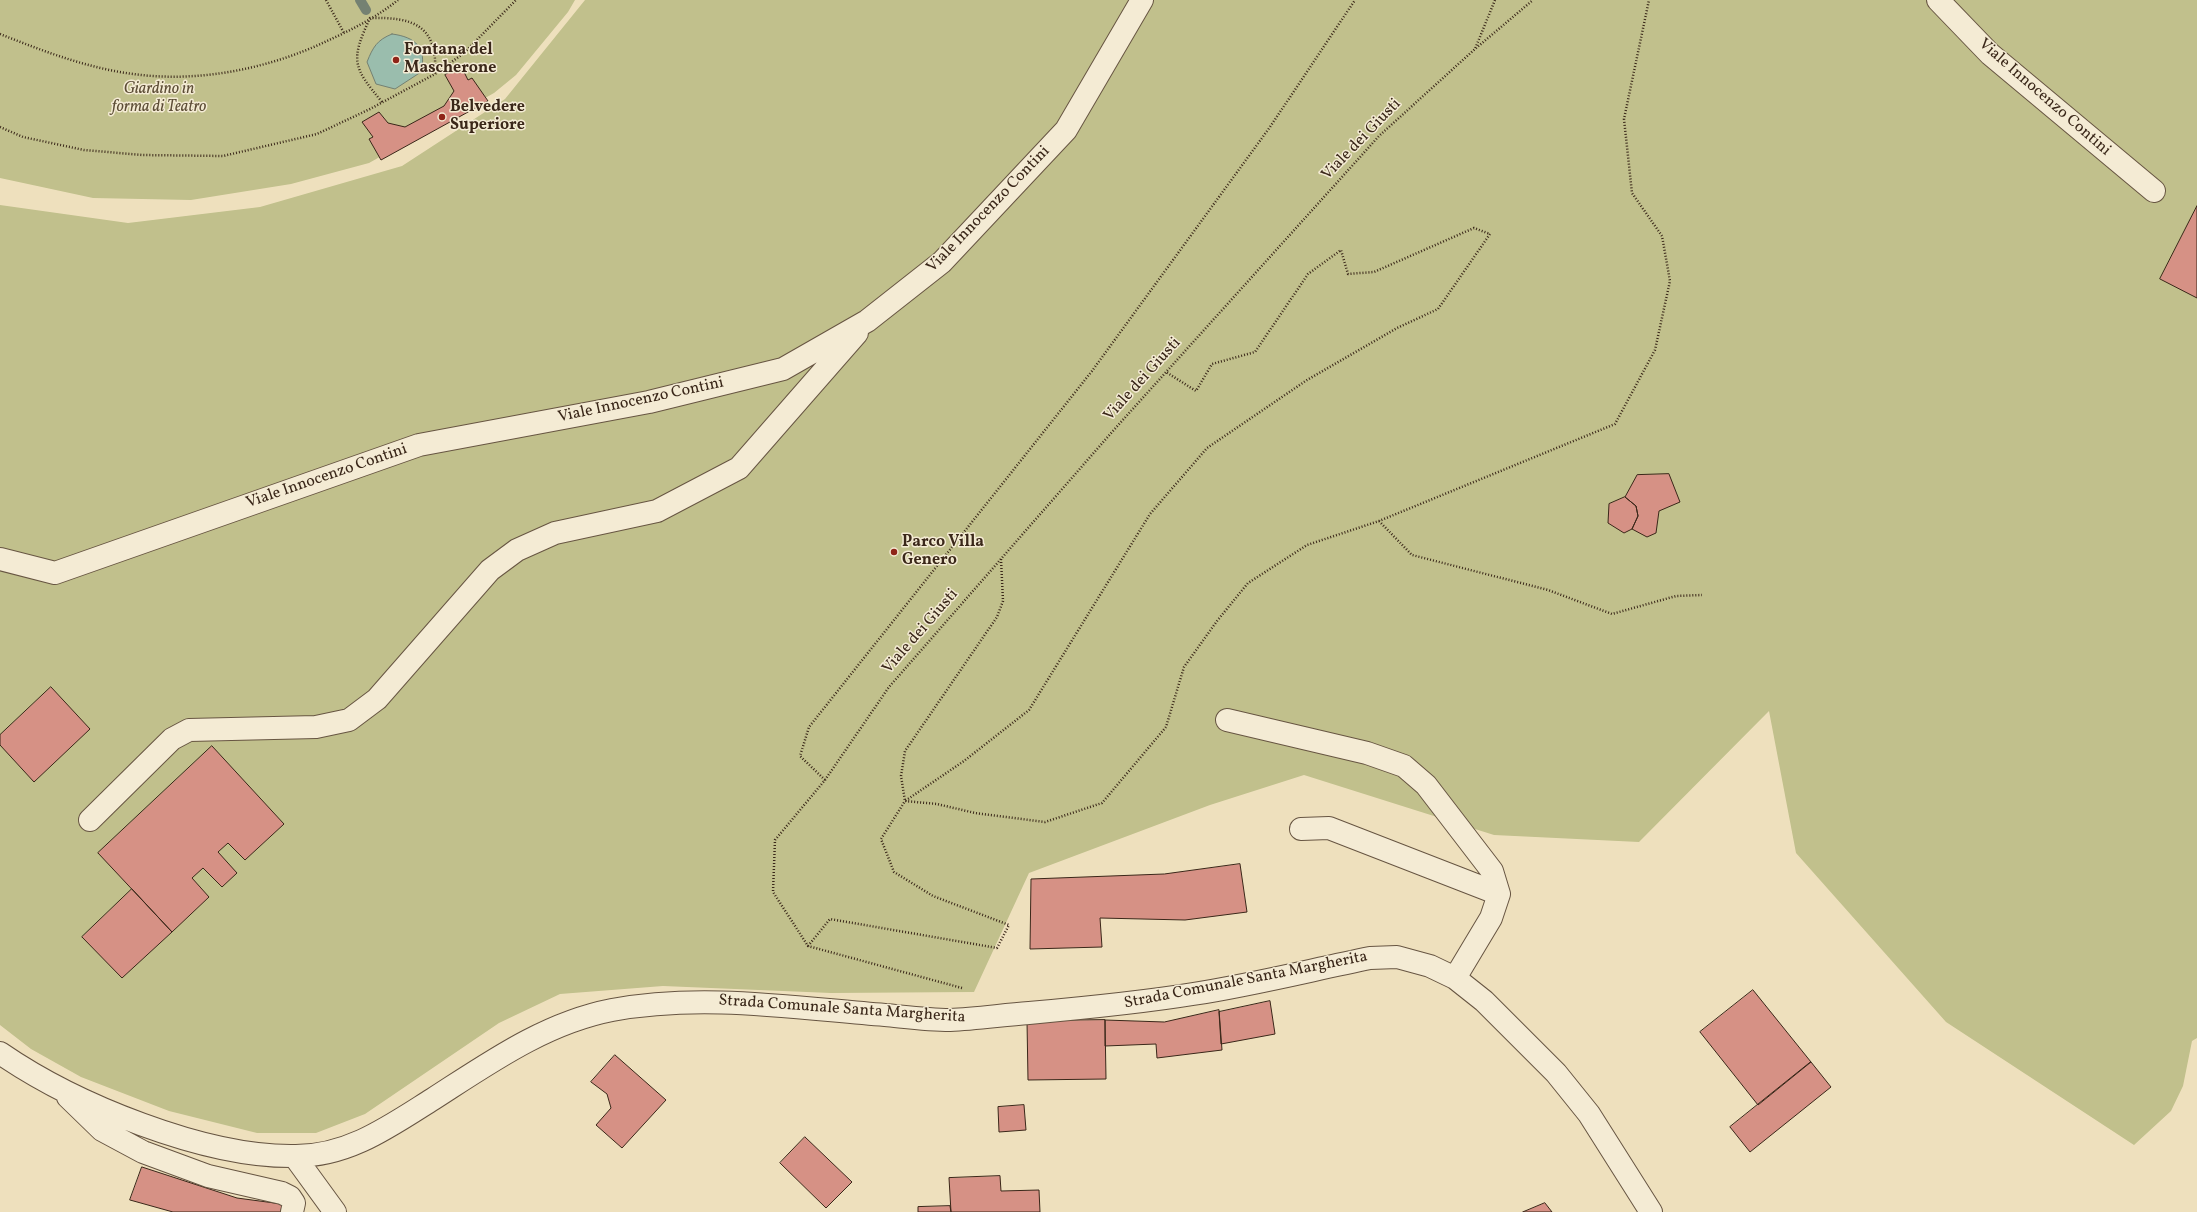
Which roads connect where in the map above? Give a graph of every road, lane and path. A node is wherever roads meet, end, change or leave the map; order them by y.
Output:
1 (326, 0) edge
2 (398, 0) edge
3 (516, 0) edge
4 (1142, 0) edge
5 (1355, 0) edge
6 (1495, 0) edge
7 (1533, 0) edge
8 (1649, 0) edge
9 (1938, 0) edge
10 (394, 1) edge
11 (370, 18) junction
12 (344, 33) junction
13 (0, 34) edge
14 (1475, 49) junction
15 (435, 74) junction
16 (382, 102) junction
17 (0, 127) edge
18 (2154, 191) dead end
19 (867, 321) junction
20 (1166, 372) junction
21 (1379, 521) junction
22 (0, 559) edge
23 (1001, 559) junction
24 (1702, 595) dead end
25 (1227, 720) dead end
26 (825, 780) junction
27 (904, 801) junction
28 (90, 820) dead end
29 (1301, 829) dead end
30 (1499, 894) junction
31 (808, 946) junction
32 (1455, 978) junction
33 (997, 1017) junction
34 (0, 1053) edge
35 (57, 1087) junction
36 (295, 1156) junction
37 (292, 1212) edge
38 (335, 1212) edge
39 (1651, 1212) edge

1 - 12 path
2 - 10 path
3 - 15 path
4 - 19 street, Viale Innocenzo Contini
5 - 26 path
6 - 14 path
7 - 14 path, Viale dei Giusti
8 - 21 path
9 - 18 street, Viale Innocenzo Contini
10 - 11 path
11 - 12 path
11 - 15 path
11 - 16 path
12 - 13 path
14 - 20 path, Viale dei Giusti
15 - 16 path
16 - 17 path
19 - 22 street, Viale Innocenzo Contini
19 - 28 street
20 - 23 path, Viale dei Giusti
20 - 27 path
21 - 24 path
21 - 27 path
23 - 26 path, Viale dei Giusti
23 - 27 path
25 - 30 street
26 - 31 path, Viale dei Giusti
27 - 31 path
29 - 30 street
30 - 32 street
31 - 33 path
32 - 33 street, Strada Comunale Santa Margherita
32 - 39 street, Strada Comunale Santa Margherita
33 - 36 street, Strada Comunale Santa Margherita
34 - 35 street, Strada Comunale Santa Margherita
35 - 36 street, Strada Comunale Santa Margherita
35 - 37 street, Strada Comunale Santa Margherita
36 - 38 street

